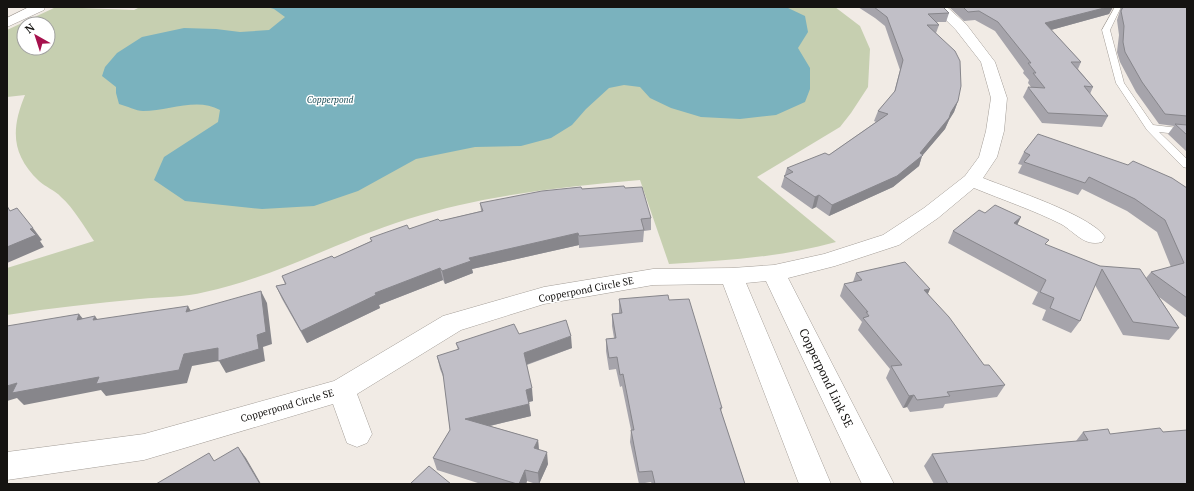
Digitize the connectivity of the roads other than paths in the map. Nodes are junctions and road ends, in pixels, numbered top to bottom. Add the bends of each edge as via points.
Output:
1 (39, 7) edge
2 (939, 7) edge
3 (1118, 7) edge
4 (7, 14) edge
5 (20, 15) junction
6 (7, 22) edge
7 (1150, 128) junction
8 (1187, 132) edge
9 (1187, 165) edge
10 (972, 180) junction
11 (1094, 237) dead end
12 (774, 273) junction
13 (732, 276) junction
14 (342, 390) junction
15 (356, 434) dead end
16 (7, 466) edge
17 (815, 484) edge
18 (878, 484) edge

1 - 5 street
2 - 10 street, Copperpond Circle SE via 961,27 988,62 999,98 995,131 988,157
3 - 7 lane via 1106,30 1111,52 1120,83
4 - 5 street
5 - 6 street
7 - 8 lane
7 - 9 lane
10 - 11 street via 1069,220
10 - 12 street, Copperpond Circle SE via 931,213 891,240 828,261
12 - 13 street, Copperpond Circle SE
12 - 18 street, Copperpond Link SE
13 - 14 street, Copperpond Circle SE via 654,277 544,296 452,323
13 - 17 street
14 - 15 street
14 - 16 street, Copperpond Circle SE via 144,447

